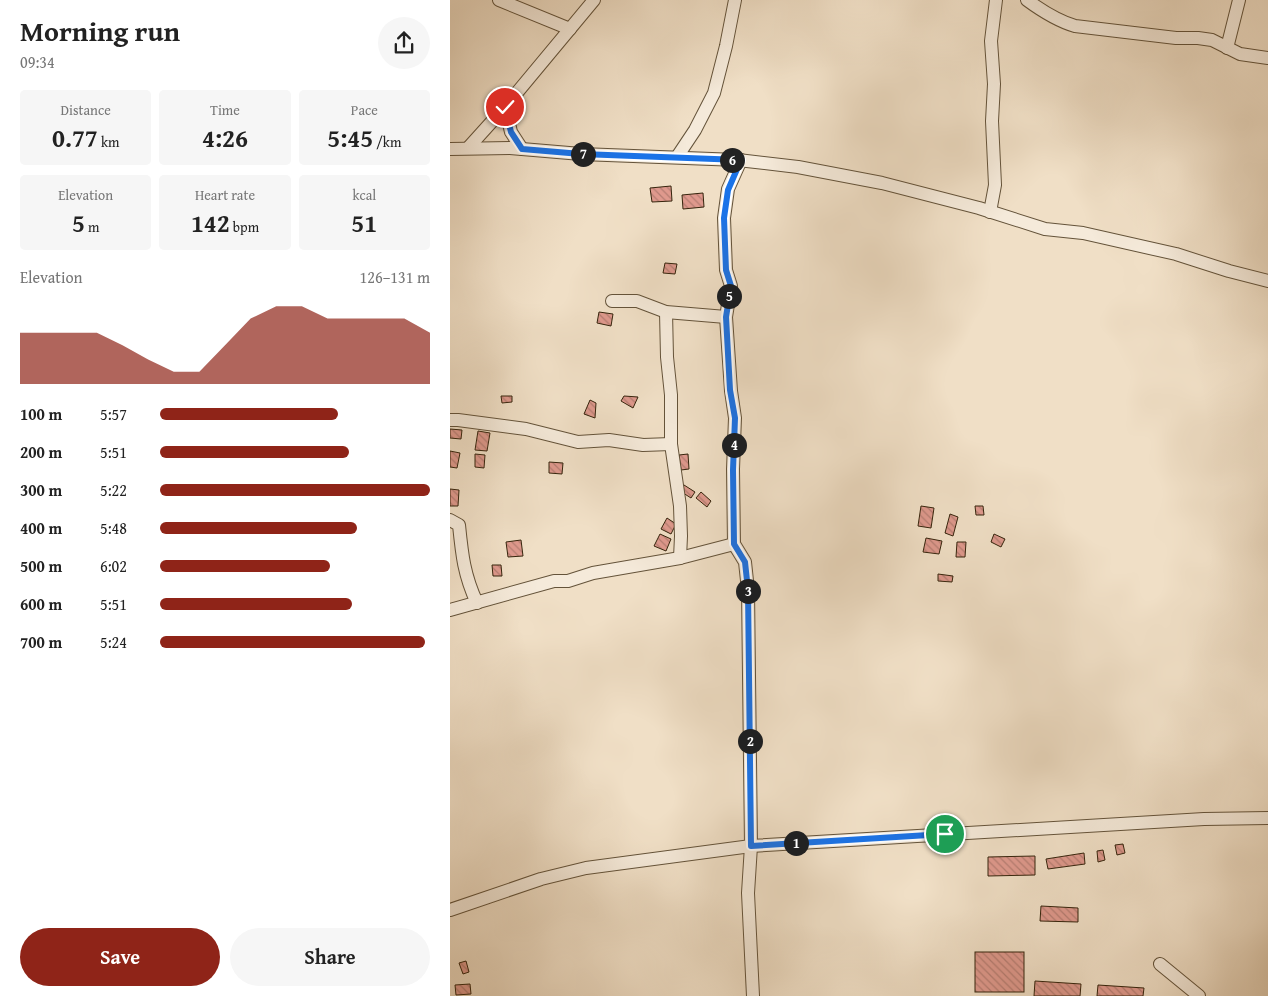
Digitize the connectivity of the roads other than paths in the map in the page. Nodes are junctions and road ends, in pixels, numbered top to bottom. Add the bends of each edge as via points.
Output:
1 (499, 0) edge
2 (594, 0) edge
3 (735, 0) edge
4 (996, 0) edge
5 (1027, 0) edge
6 (1239, 0) edge
7 (570, 28) junction
8 (1227, 48) junction
9 (1268, 58) edge
10 (505, 107) junction
11 (468, 148) junction
12 (450, 149) edge
13 (522, 149) junction
14 (677, 157) junction
15 (741, 160) junction
16 (990, 212) junction
17 (1268, 281) edge
18 (612, 301) dead end
19 (666, 312) junction
20 (726, 317) junction
21 (450, 420) edge
22 (670, 444) junction
23 (450, 520) edge
24 (734, 544) junction
25 (680, 558) junction
26 (477, 603) junction
27 (450, 610) edge
28 (1268, 818) edge
29 (751, 846) junction
30 (450, 910) edge
31 (1160, 964) dead end
32 (753, 996) edge
33 (1199, 996) edge

1 - 7 street
2 - 7 street
3 - 14 street via 714,93 696,130
4 - 16 street via 991,41 995,185
5 - 8 street via 1041,11 1075,26 1212,40
6 - 8 street
7 - 10 street
8 - 9 street via 1240,54
10 - 11 street
10 - 13 street via 511,132
11 - 12 street
11 - 13 street
13 - 14 street
14 - 15 street
15 - 16 street via 882,183
15 - 20 street via 728,190 724,218 726,270 731,286
16 - 17 street via 1045,230 1082,234 1176,254
18 - 19 street via 637,301
19 - 20 street
19 - 22 street
20 - 24 street via 735,418
21 - 22 street via 526,429 578,442 609,440 643,445
22 - 25 street via 680,506
23 - 26 street via 459,525 464,566
24 - 25 street
24 - 29 street via 745,562 748,590
25 - 26 street via 593,573 568,581 554,581
26 - 27 street
28 - 29 street
29 - 30 street via 586,868 541,879
29 - 32 street via 748,892
31 - 33 street

